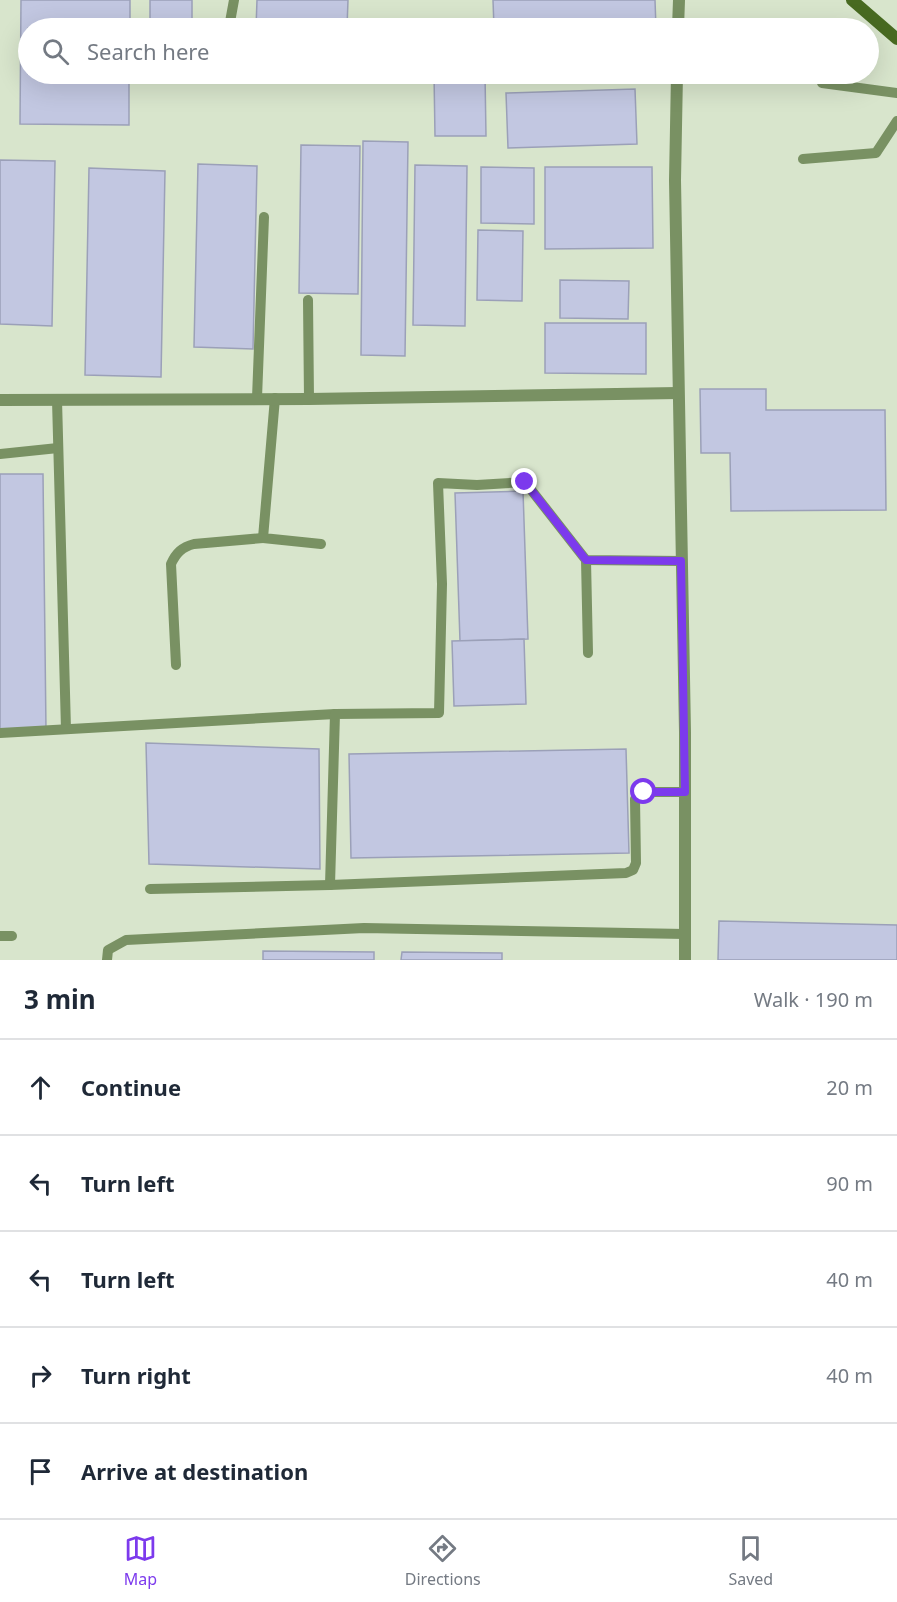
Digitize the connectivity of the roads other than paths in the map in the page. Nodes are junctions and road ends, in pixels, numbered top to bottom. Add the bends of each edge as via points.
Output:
1 (234, 0) edge
2 (679, 0) edge
3 (852, 0) edge
4 (232, 18) edge
5 (678, 18) edge
6 (875, 18) edge
7 (879, 21) edge
8 (896, 34) edge
9 (677, 84) edge
10 (830, 84) edge
11 (897, 93) edge
12 (897, 121) edge
13 (803, 159) dead end
14 (264, 217) dead end
15 (308, 300) dead end
16 (678, 393) junction
17 (257, 398) junction
18 (275, 398) junction
19 (309, 399) junction
20 (0, 400) edge
21 (57, 400) junction
22 (58, 448) junction
23 (0, 454) edge
24 (263, 538) junction
25 (321, 544) dead end
26 (586, 560) junction
27 (681, 561) junction
28 (588, 653) dead end
29 (176, 665) dead end
30 (335, 714) junction
31 (66, 729) junction
32 (0, 733) edge
33 (685, 792) junction
34 (330, 885) junction
35 (150, 888) dead end
36 (685, 934) junction
37 (0, 936) edge
38 (12, 936) dead end
39 (107, 960) edge
40 (685, 960) edge

1 - 4 lane
2 - 5 street
3 - 6 street
7 - 8 street
9 - 16 street
10 - 11 lane
12 - 13 lane via 876,153
14 - 17 lane
15 - 19 lane
16 - 19 street
16 - 27 street
17 - 18 street
17 - 21 street
18 - 19 street
18 - 24 lane
20 - 21 street
21 - 22 lane
22 - 23 lane
22 - 31 lane
24 - 25 lane
24 - 29 lane via 194,544 185,546 174,557 171,564
26 - 27 lane
26 - 28 lane
26 - 30 lane via 525,482 438,483 442,584 439,713
27 - 33 street
30 - 31 lane
30 - 34 lane
31 - 32 lane
33 - 34 lane via 644,792 635,799 636,863 626,873
33 - 36 street
34 - 35 lane
36 - 39 lane via 364,928 126,940 108,950
36 - 40 street
37 - 38 lane

